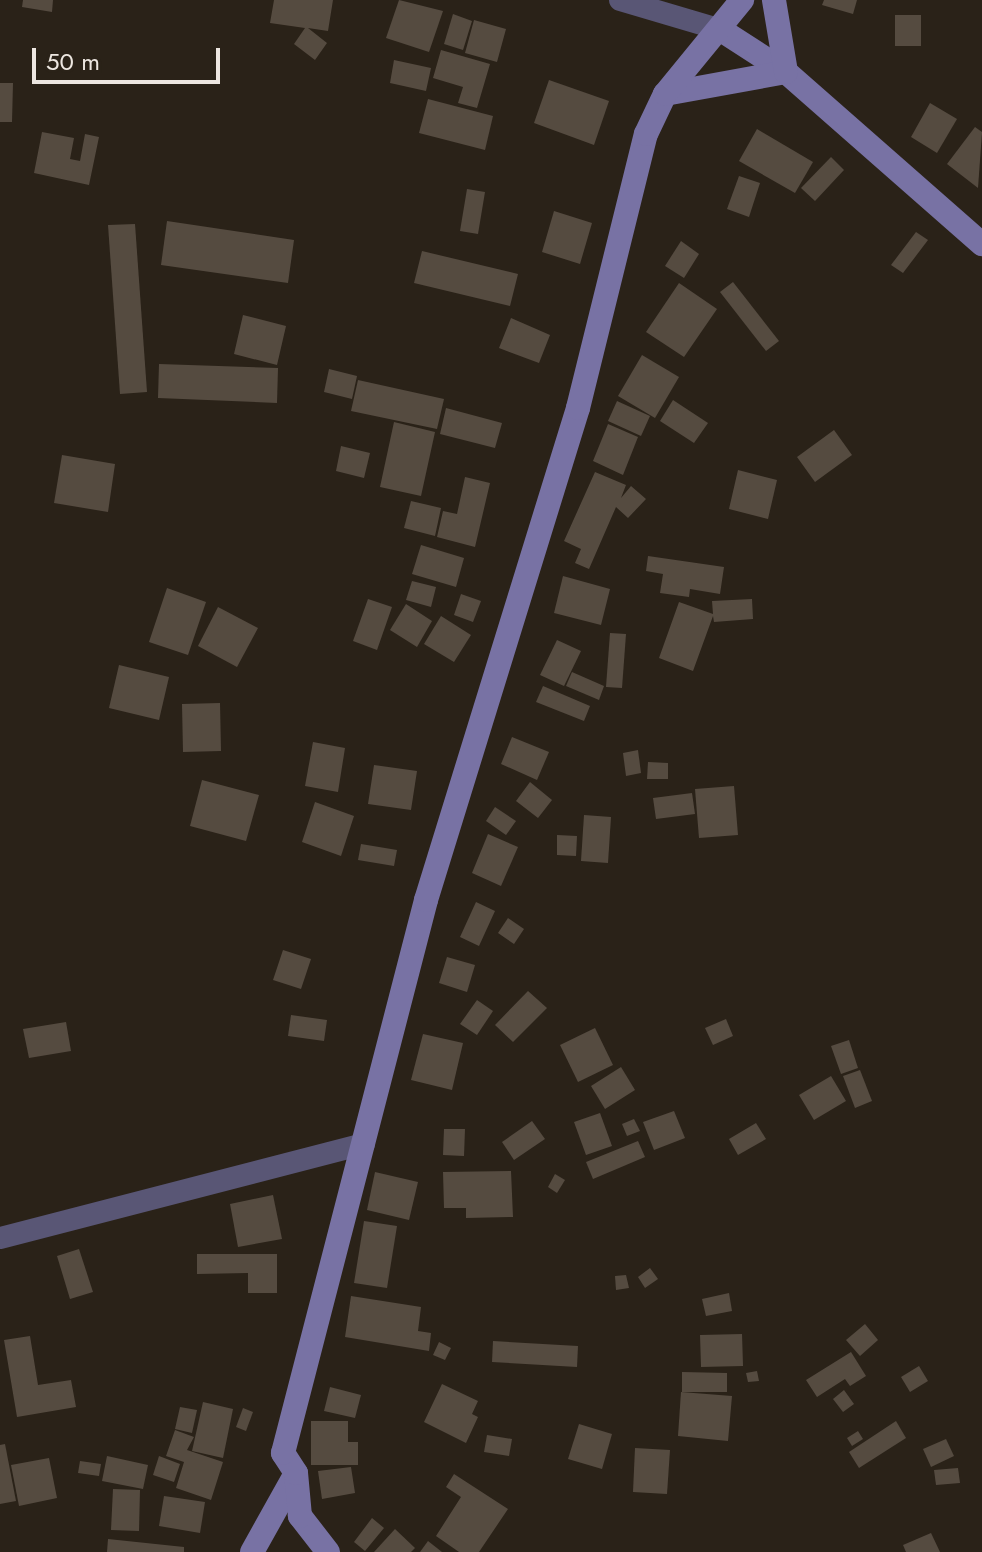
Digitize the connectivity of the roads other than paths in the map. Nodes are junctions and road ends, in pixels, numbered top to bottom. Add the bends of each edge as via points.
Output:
1 (620, 0) edge
2 (742, 0) edge
3 (774, 0) edge
4 (721, 30) junction
5 (786, 72) junction
6 (665, 94) junction
7 (982, 244) edge
8 (364, 1144) junction
9 (0, 1238) edge
10 (296, 1473) junction
11 (252, 1552) edge
12 (328, 1552) edge

1 - 4 street
2 - 4 street
3 - 5 street
4 - 5 street
4 - 6 street
5 - 6 street
5 - 7 street
6 - 8 street via 646,134 578,408 426,900
8 - 9 street
8 - 10 street via 283,1453
10 - 11 street
10 - 12 street via 300,1516

